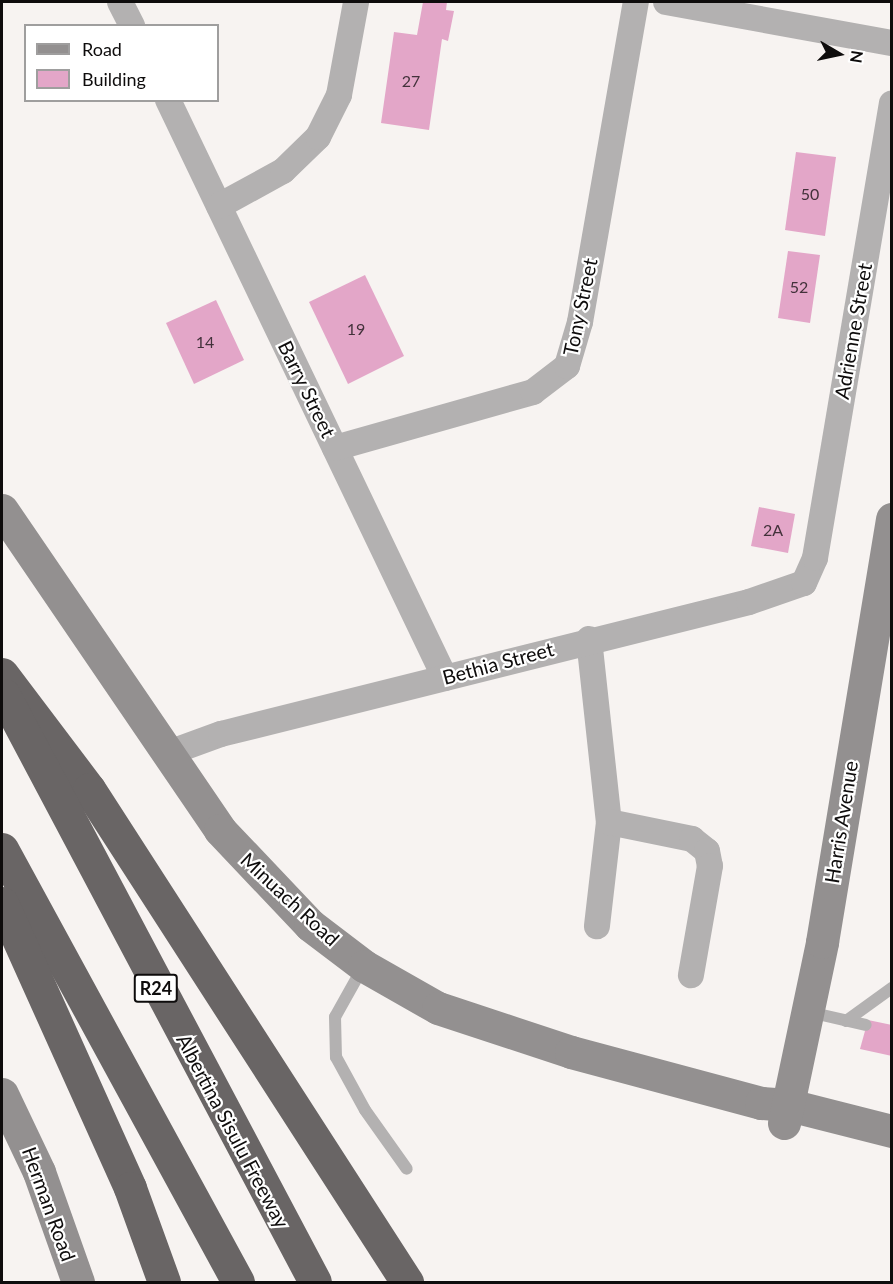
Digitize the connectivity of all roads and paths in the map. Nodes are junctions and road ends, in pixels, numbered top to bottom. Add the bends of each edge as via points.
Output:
1 (120, 2) edge
2 (356, 2) edge
3 (636, 2) edge
4 (666, 2) edge
5 (131, 24) edge
6 (891, 43) edge
7 (169, 102) edge
8 (891, 103) edge
9 (219, 206) junction
10 (334, 448) junction
11 (2, 510) edge
12 (891, 519) edge
13 (815, 558) joint
14 (588, 639) junction
15 (2, 674) edge
16 (444, 678) junction
17 (2, 691) edge
18 (166, 754) junction
19 (609, 822) junction
20 (2, 849) edge
21 (2, 903) edge
22 (597, 926) dead end
23 (364, 966) junction
24 (691, 975) dead end
25 (891, 988) edge
26 (809, 1012) junction
27 (846, 1021) junction
28 (866, 1026) dead end
29 (2, 1094) edge
30 (778, 1110) junction
31 (891, 1131) edge
32 (891, 1151) edge
33 (407, 1169) dead end
34 (78, 1282) edge
35 (164, 1282) edge
36 (238, 1282) edge
37 (315, 1282) edge
38 (407, 1282) edge

1 - 5 street
2 - 9 street via 339,95 318,138 283,171
3 - 10 street, Tony Street via 580,322 567,366 533,392
4 - 6 street
7 - 9 street, Barry Street
8 - 13 street, Adrienne Street
9 - 10 street, Barry Street
10 - 16 street, Barry Street
11 - 18 main road, Minuach Road
12 - 26 main road, Harris Avenue
13 - 14 street, Bethia Street via 811,575 794,588
14 - 16 street, Bethia Street
14 - 19 street
15 - 38 highway via 89,789
16 - 18 street, Bethia Street via 221,734
17 - 37 highway, Albertina Sisulu Freeway / R24
18 - 23 main road, Minuach Road via 253,869 310,925
19 - 22 street
19 - 24 street via 704,845 710,866
20 - 36 highway
21 - 35 highway via 130,1188
23 - 30 main road, Minuach Road via 438,1008 571,1052
23 - 33 lane via 335,1017 336,1057 364,1110
25 - 27 lane
26 - 27 lane
26 - 30 main road, Harris Avenue
27 - 28 lane
29 - 34 main road, Herman Road via 39,1172
30 - 31 main road
30 - 32 main road

